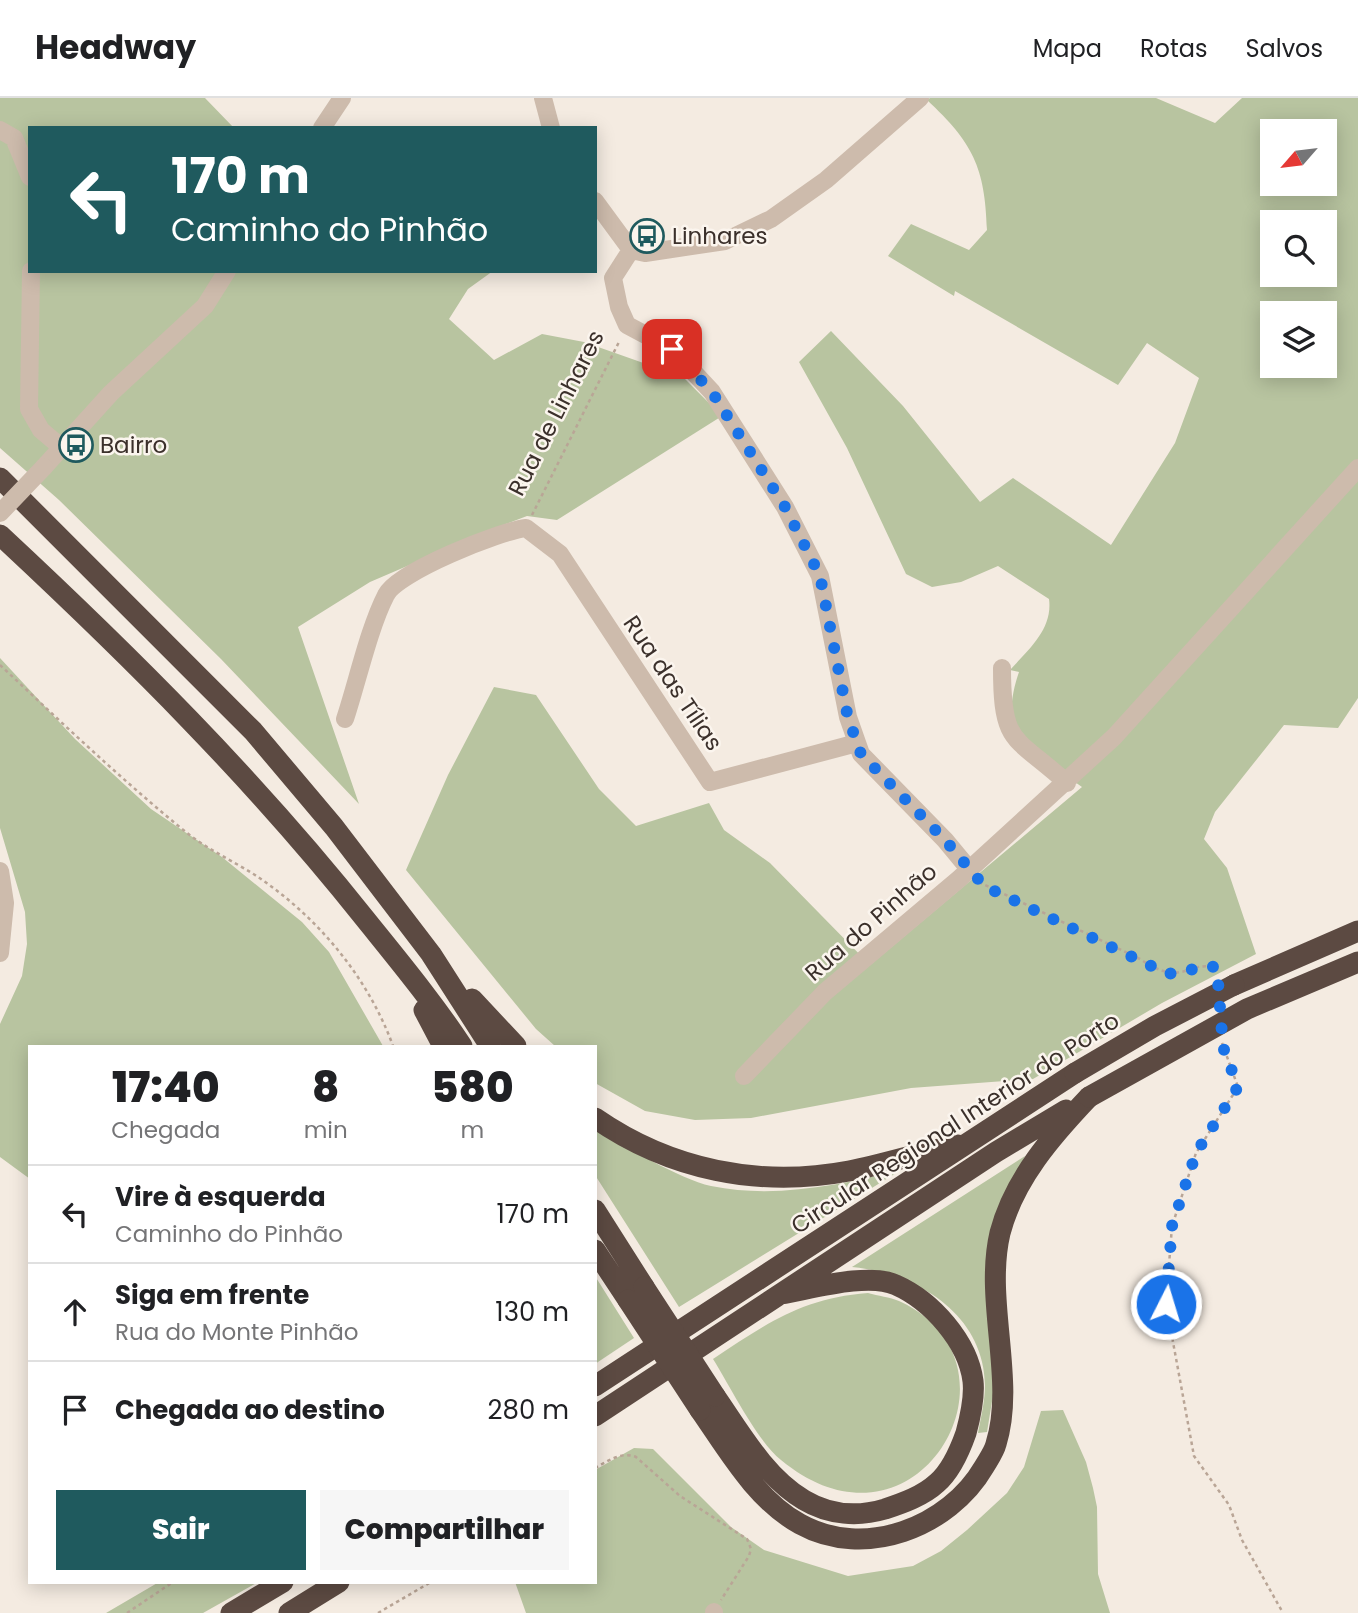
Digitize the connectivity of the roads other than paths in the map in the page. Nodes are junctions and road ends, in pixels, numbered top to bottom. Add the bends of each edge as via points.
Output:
1 (342, 98) edge
2 (542, 98) edge
3 (920, 98) edge
4 (322, 126) edge
5 (550, 126) edge
6 (0, 130) edge
7 (28, 172) edge
8 (597, 204) edge
9 (631, 250) junction
10 (31, 273) edge
11 (226, 273) edge
12 (61, 447) junction
13 (1358, 468) edge
14 (0, 478) edge
15 (0, 513) edge
16 (526, 528) joint
17 (0, 535) edge
18 (1002, 668) dead end
19 (345, 719) dead end
20 (857, 743) junction
21 (1067, 783) junction
22 (969, 869) junction
23 (0, 870) edge
24 (2, 902) edge
25 (1358, 931) edge
26 (0, 953) edge
27 (431, 954) junction
28 (399, 961) junction
29 (1358, 962) edge
30 (442, 1045) edge
31 (461, 1045) edge
32 (489, 1045) edge
33 (515, 1045) edge
34 (744, 1076) dead end
35 (1089, 1097) junction
36 (597, 1119) edge
37 (967, 1143) junction
38 (597, 1214) edge
39 (597, 1252) edge
40 (636, 1294) junction
41 (781, 1294) junction
42 (597, 1385) edge
43 (707, 1403) junction
44 (597, 1415) edge
45 (280, 1584) edge
46 (336, 1584) edge
47 (231, 1613) edge
48 (289, 1613) edge

1 - 4 street
2 - 5 street
3 - 9 street via 826,180 771,219 725,241 645,253
6 - 7 street via 15,138
8 - 9 street
9 - 20 street via 613,278 627,325 672,349 712,392 785,507 820,576
10 - 12 street via 29,409 41,430
11 - 12 street via 205,306 111,393
12 - 15 street, bridge
13 - 21 street, Rua do Pinhão
14 - 27 highway via 253,731
16 - 19 street, Rua de Linhares via 487,538 407,577 386,593
16 - 20 street, Rua das Tílias via 560,554 710,782
17 - 28 highway via 225,754
18 - 21 street via 1002,711 1010,733 1025,751
20 - 22 street via 861,754
21 - 22 street, Rua do Pinhão
22 - 34 street, Rua do Pinhão via 825,992
23 - 24 street
24 - 26 street
25 - 37 highway, Circular Regional Interior do Porto, bridge via 1234,985 1155,1026
27 - 32 highway
27 - 33 highway
28 - 30 highway
28 - 31 highway
29 - 35 highway, Circular Regional Interior do Porto, bridge via 1247,1009
35 - 41 highway, Circular Regional Interior do Porto via 996,1152
35 - 43 highway via 1049,1139 1010,1202 995,1266 1002,1390 996,1445 971,1489 936,1519 878,1538 835,1536 800,1524 761,1493
36 - 37 highway via 654,1151 710,1171 755,1177 848,1171
37 - 42 highway, Circular Regional Interior do Porto
38 - 40 highway
39 - 40 highway
40 - 43 highway, bridge
41 - 43 highway via 860,1281 894,1284 922,1301 948,1327 973,1381 971,1417 960,1451 938,1483 908,1502 873,1513 838,1514 803,1500
41 - 44 highway, Circular Regional Interior do Porto
45 - 47 highway
46 - 48 highway

